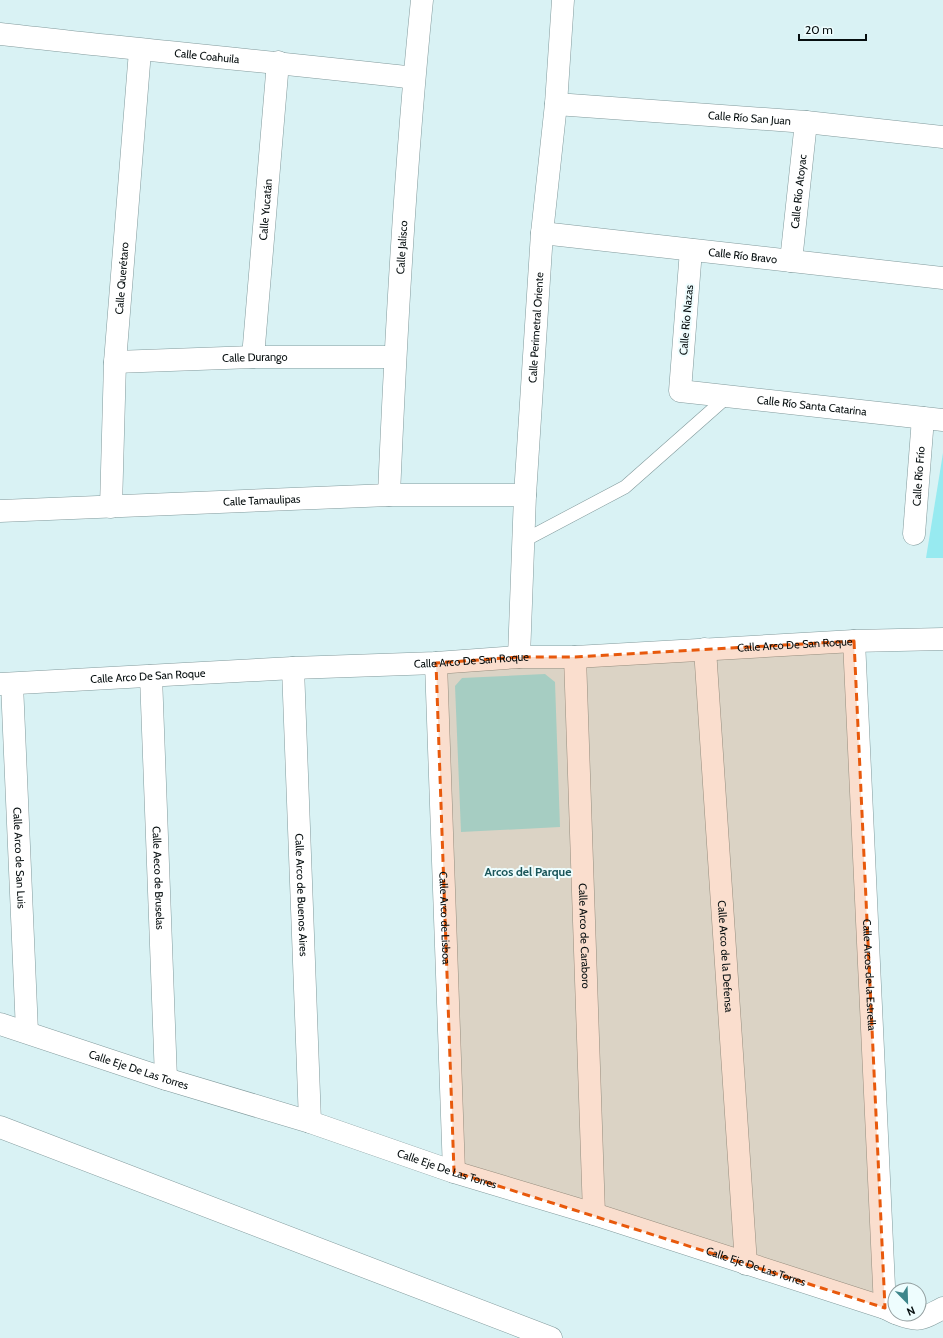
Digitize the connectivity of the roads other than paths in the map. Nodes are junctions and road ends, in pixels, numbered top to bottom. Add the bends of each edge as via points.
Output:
1 (422, 0) edge
2 (563, 0) edge
3 (0, 34) edge
4 (140, 51) junction
5 (278, 62) junction
6 (414, 78) junction
7 (556, 104) junction
8 (806, 122) junction
9 (943, 137) edge
10 (542, 233) junction
11 (692, 250) junction
12 (791, 261) junction
13 (943, 278) edge
14 (253, 357) junction
15 (395, 357) junction
16 (115, 362) junction
17 (680, 391) joint
18 (728, 396) junction
19 (933, 419) edge
20 (389, 495) junction
21 (525, 495) junction
22 (111, 507) junction
23 (0, 511) edge
24 (914, 534) dead end
25 (523, 541) junction
26 (943, 639) edge
27 (854, 641) junction
28 (705, 649) junction
29 (519, 657) junction
30 (575, 657) junction
31 (436, 663) junction
32 (294, 668) junction
33 (151, 676) junction
34 (6, 684) edge
35 (0, 1024) edge
36 (27, 1032) junction
37 (166, 1079) junction
38 (310, 1122) junction
39 (0, 1127) edge
40 (454, 1172) junction
41 (594, 1214) junction
42 (746, 1264) junction
43 (891, 1282) edge
44 (943, 1308) edge
45 (887, 1309) edge
46 (927, 1317) edge
47 (551, 1338) edge

1 - 6 street, Calle Jalisco
2 - 7 street, Calle Perimetral Oriente
3 - 4 street, Calle Coahuila
4 - 5 street, Calle Coahuila
4 - 16 street, Calle Querétaro
5 - 6 street, Calle Coahuila
5 - 14 street, Calle Yucatán
6 - 15 street, Calle Jalisco
7 - 8 street, Calle Río San Juan
7 - 10 street, Calle Perimetral Oriente
8 - 9 street, Calle Río San Juan
8 - 12 street, Calle Río Atoyac
10 - 11 street, Calle Río Bravo
10 - 21 street, Calle Perimetral Oriente
11 - 12 street, Calle Río Bravo
11 - 17 street, Calle Río Nazas
12 - 13 street, Calle Río Bravo
14 - 15 street, Calle Durango
14 - 16 street, Calle Durango
15 - 20 street, Calle Jalisco
16 - 22 street, Calle Querétaro
17 - 18 street, Calle Río Santa Catarina
18 - 19 street, Calle Río Santa Catarina
18 - 25 lane via 625,487
19 - 24 street, Calle Río Frío
20 - 21 street, Calle Tamaulipas
20 - 22 street, Calle Tamaulipas
21 - 25 street, Calle Perimetral Oriente
22 - 23 street, Calle Tamaulipas
25 - 29 street, Calle Perimetral Oriente
26 - 27 street, Calle Arco De San Roque
27 - 28 street, Calle Arco De San Roque
27 - 43 street, Calle Arcos de la Estrella
28 - 30 street, Calle Arco De San Roque
28 - 42 street, Calle Arco de la Defensa
29 - 30 street, Calle Arco De San Roque
29 - 31 street, Calle Arco De San Roque
30 - 41 street, Calle Arco de Caraboro
31 - 32 street, Calle Arco De San Roque
31 - 40 street, Calle Arco de Lisboa
32 - 33 street, Calle Arco De San Roque
32 - 38 street, Calle Arco de Buenos Aires
33 - 34 street, Calle Arco De San Roque
33 - 37 street, Calle Aeco de Bruselas
34 - 36 street, Calle Arco de San Luis
35 - 36 street, Calle Eje De Las Torres
36 - 37 street, Calle Eje De Las Torres
37 - 38 street, Calle Eje De Las Torres
38 - 40 street, Calle Eje De Las Torres
39 - 47 street
40 - 41 street, Calle Eje De Las Torres
41 - 42 street, Calle Eje De Las Torres
42 - 45 street, Calle Eje De Las Torres
44 - 46 street, Calle Eje De Las Torres

